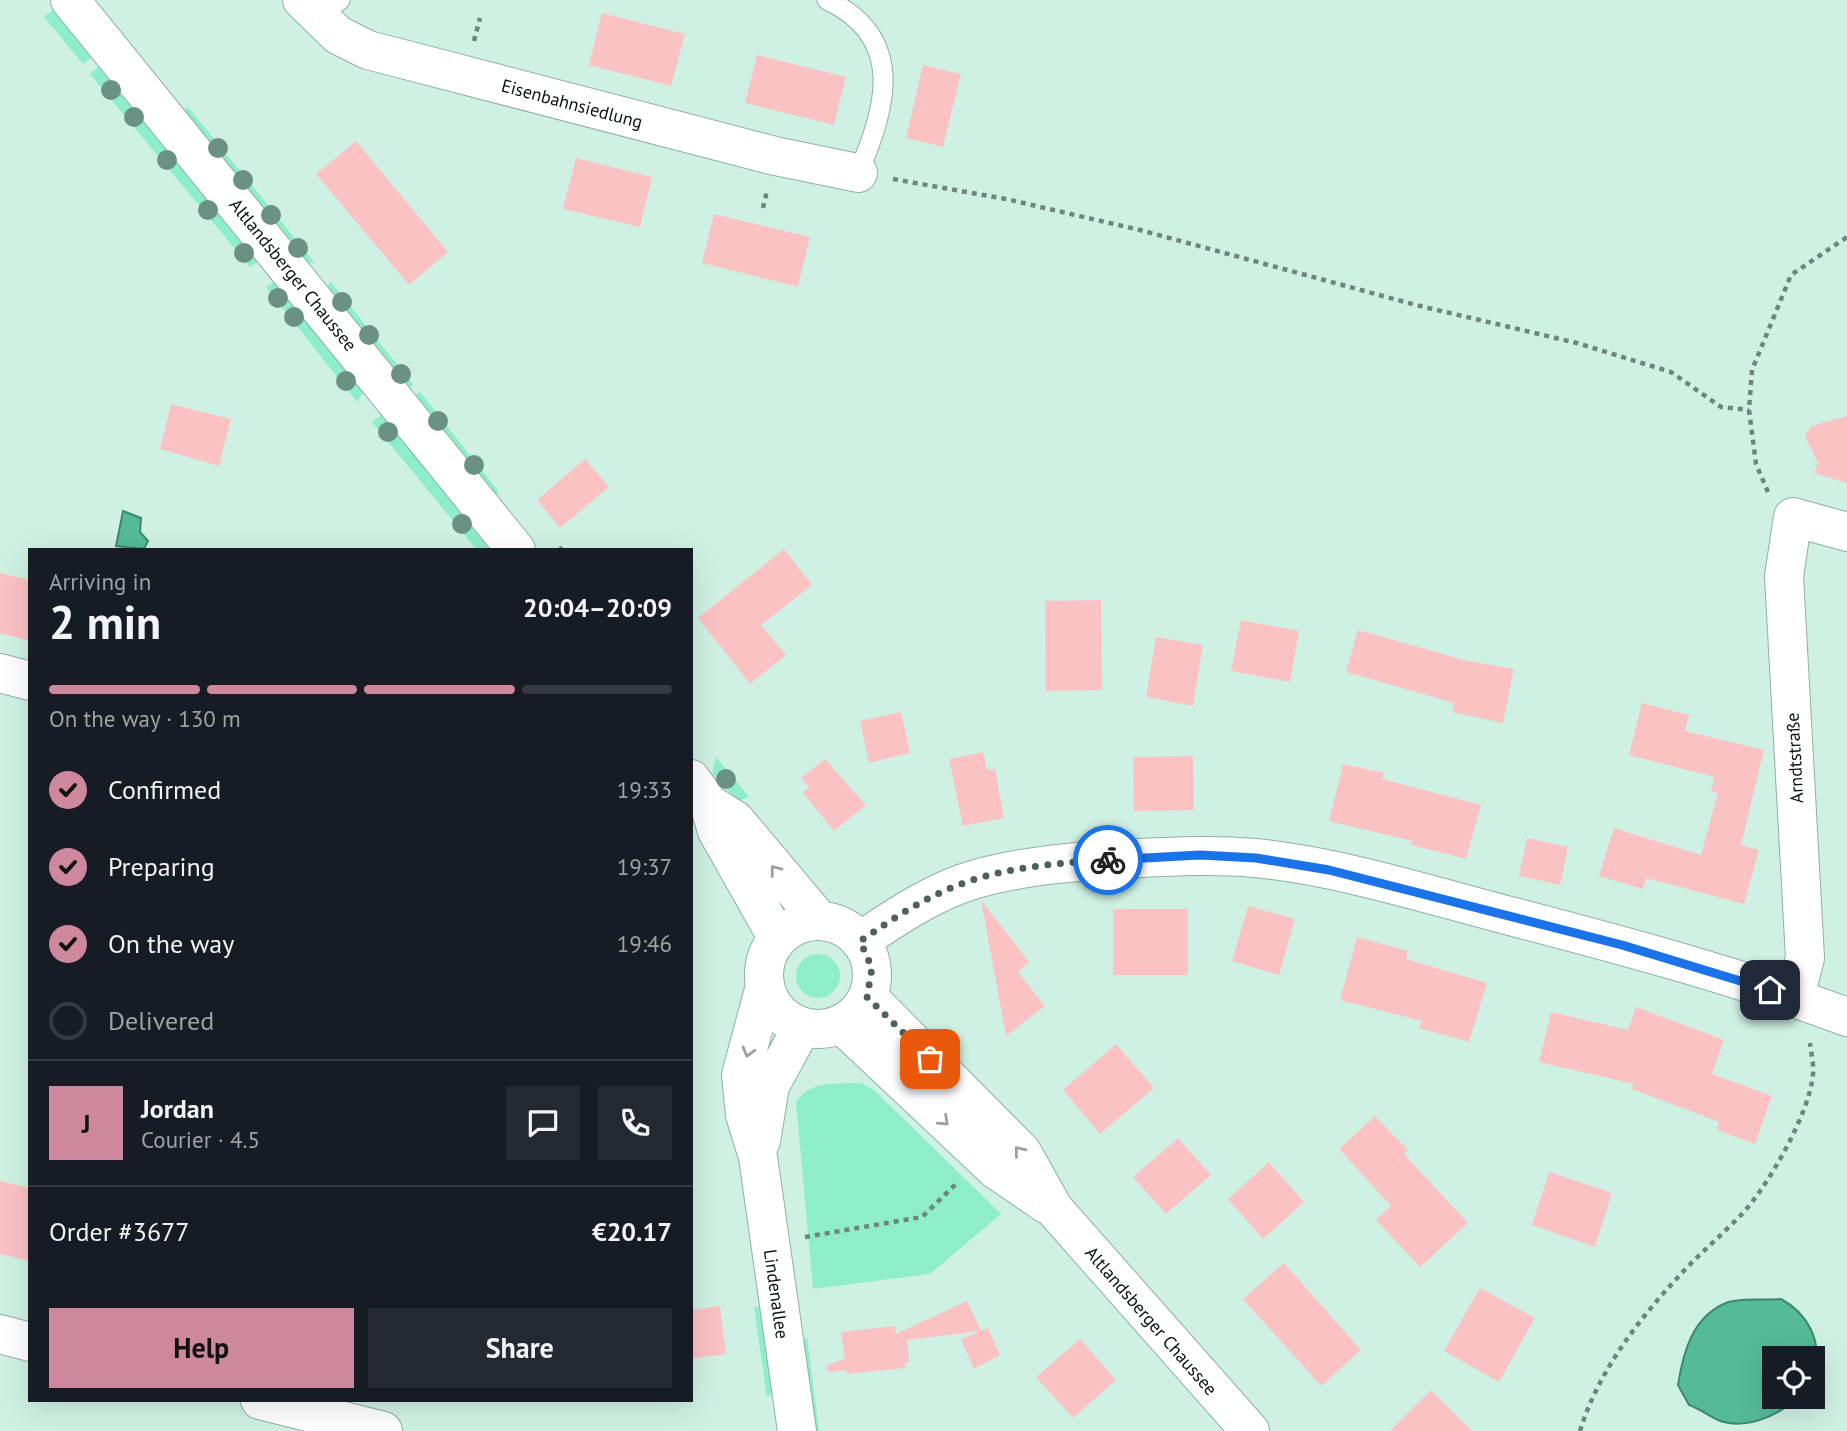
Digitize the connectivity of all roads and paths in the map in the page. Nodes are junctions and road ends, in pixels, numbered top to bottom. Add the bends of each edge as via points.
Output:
1 (71, 0) edge
2 (827, 0) edge
3 (320, 5) edge
4 (858, 173) junction
5 (1847, 237) edge
6 (1749, 410) junction
7 (1793, 517) junction
8 (1847, 532) edge
9 (514, 548) edge
10 (0, 673) edge
11 (28, 680) edge
12 (700, 792) edge
13 (820, 921) junction
14 (778, 940) junction
15 (860, 941) junction
16 (765, 986) junction
17 (867, 997) junction
18 (1820, 1007) edge
19 (841, 1024) junction
20 (802, 1027) junction
21 (758, 1157) junction
22 (958, 1182) dead end
23 (1054, 1209) junction
24 (801, 1238) dead end
25 (0, 1334) edge
26 (28, 1341) edge
27 (268, 1402) edge
28 (383, 1431) edge
29 (797, 1431) edge
30 (1251, 1431) edge
31 (1580, 1431) edge

1 - 9 street, Altlandsberger Chaussee
2 - 4 lane via 851,11 874,38 884,75 883,111
3 - 4 street, Eisenbahnsiedlung via 338,36 368,50
4 - 6 path via 1006,199 1140,230 1416,305 1577,343 1671,372 1721,407
5 - 6 path via 1791,275 1752,370
6 - 7 path via 1756,464 1770,497
7 - 8 street
7 - 18 street, Arndtstraße via 1784,576 1805,958
10 - 11 street
13 -> 12 street via 735,820
12 - 14 street
13 - 14 street via 790,929
13 - 15 street via 849,931
14 - 16 street via 769,953
15 - 17 street via 872,968
15 - 18 street via 918,905 976,879 1048,864 1200,855 1256,858 1329,870 1622,945
16 - 20 street via 778,1011
16 -> 21 street, Lindenallee via 741,1075
17 - 19 street
23 -> 17 street, Altlandsberger Chaussee via 1022,1152
18 - 31 path via 1810,1041 1813,1075 1807,1099 1771,1178 1677,1278 1623,1345 1587,1406
19 - 20 street
19 -> 23 street, Altlandsberger Chaussee via 995,1169
20 - 21 street, Lindenallee via 770,1086
21 - 29 street, Lindenallee
22 - 24 path via 922,1217
23 - 30 street, Altlandsberger Chaussee
25 - 26 street
27 - 28 street

